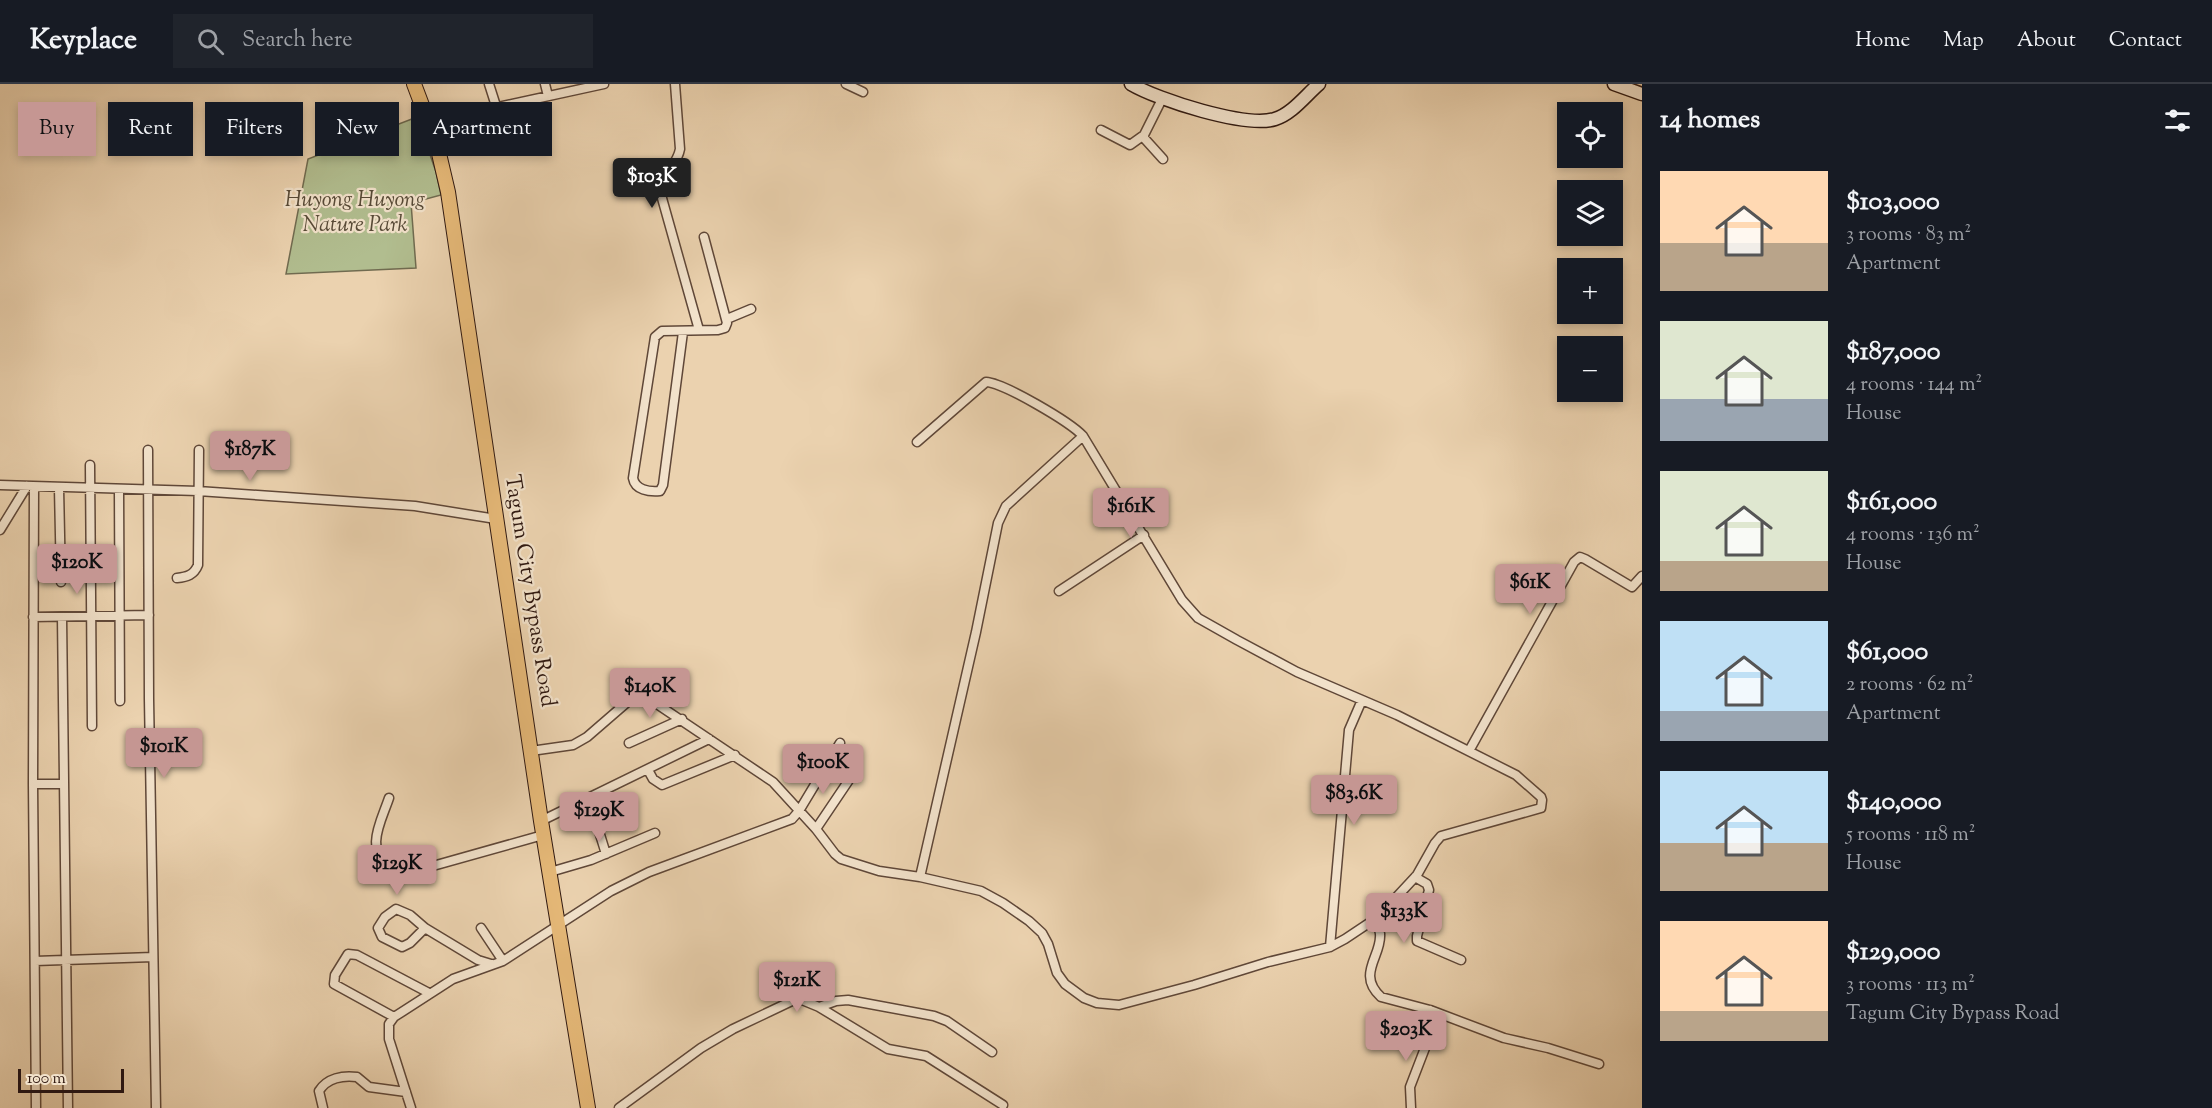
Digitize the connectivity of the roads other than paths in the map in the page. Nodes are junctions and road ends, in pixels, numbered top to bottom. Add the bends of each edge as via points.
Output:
1 (414, 84) edge
2 (489, 84) edge
3 (545, 84) edge
4 (604, 84) edge
5 (675, 84) edge
6 (846, 84) edge
7 (1131, 84) edge
8 (1319, 84) edge
9 (1614, 84) edge
10 (863, 92) dead end
11 (1642, 94) edge
12 (548, 96) junction
13 (1162, 99) junction
14 (421, 102) edge
15 (495, 102) edge
16 (517, 102) edge
17 (1101, 130) dead end
18 (1143, 135) junction
19 (439, 156) edge
20 (1163, 159) dead end
21 (704, 237) dead end
22 (752, 309) dead end
23 (727, 319) junction
24 (699, 330) junction
25 (683, 332) junction
26 (1083, 436) junction
27 (917, 442) dead end
28 (148, 450) dead end
29 (199, 450) dead end
30 (90, 465) dead end
31 (2, 487) edge
32 (31, 487) junction
33 (59, 488) junction
34 (89, 489) junction
35 (119, 489) junction
36 (148, 490) junction
37 (198, 491) junction
38 (496, 519) junction
39 (0, 530) edge
40 (1144, 535) junction
41 (1642, 576) edge
42 (177, 578) dead end
43 (61, 582) dead end
44 (1059, 591) dead end
45 (148, 615) junction
46 (33, 616) junction
47 (90, 616) junction
48 (120, 616) junction
49 (62, 617) junction
50 (623, 679) dead end
51 (639, 692) junction
52 (1362, 700) junction
53 (120, 701) dead end
54 (682, 719) junction
55 (92, 726) dead end
56 (709, 739) junction
57 (840, 742) dead end
58 (629, 743) dead end
59 (531, 751) junction
60 (1469, 751) junction
61 (735, 755) junction
62 (648, 770) junction
63 (852, 777) dead end
64 (33, 784) junction
65 (64, 784) junction
66 (389, 798) dead end
67 (589, 799) junction
68 (799, 811) junction
69 (542, 828) junction
70 (816, 829) junction
71 (655, 833) dead end
72 (606, 854) junction
73 (550, 872) junction
74 (920, 877) junction
75 (1414, 877) junction
76 (1373, 921) junction
77 (558, 926) junction
78 (425, 928) junction
79 (481, 928) dead end
80 (1330, 947) junction
81 (153, 957) junction
82 (1461, 960) dead end
83 (35, 961) junction
84 (66, 961) junction
85 (503, 962) junction
86 (491, 964) junction
87 (429, 993) junction
88 (819, 1007) junction
89 (1430, 1010) junction
90 (394, 1017) junction
91 (992, 1052) dead end
92 (1599, 1064) dead end
93 (406, 1092) junction
94 (1003, 1105) dead end
95 (621, 1107) edge
96 (36, 1108) edge
97 (68, 1108) edge
98 (156, 1108) edge
99 (323, 1108) edge
100 (411, 1108) edge
101 (588, 1108) edge
102 (1411, 1108) edge

1 - 14 main road, Tagum City Bypass Road
2 - 15 street
3 - 12 street
4 - 12 street
5 - 24 street via 680,149 662,179 660,190
6 - 10 street
7 - 13 main road
8 - 13 main road via 1286,113 1264,121
9 - 11 main road
12 - 16 street
13 - 18 street
17 - 18 street via 1130,145
18 - 20 street
19 - 38 main road, Tagum City Bypass Road via 446,181
21 - 23 street
22 - 23 street
23 - 24 street via 725,328
24 - 25 street
25 - 25 street via 658,333 651,353 633,478 639,488 654,492 663,485
26 - 27 street via 1063,419 986,381
26 - 40 street
26 - 74 street via 1006,506 998,523
28 - 36 street
29 - 37 street
30 - 34 street
31 - 32 street
32 - 33 street
32 - 39 street
32 - 46 street
33 - 34 street
33 - 43 street
34 - 35 street
34 - 47 street
35 - 36 street
35 - 48 street
36 - 37 street
36 - 45 street
37 - 38 street via 415,506
37 - 42 street via 198,565 191,574
38 - 59 main road, Tagum City Bypass Road
40 - 44 street
40 - 52 street via 1182,600 1198,618 1297,672
41 - 60 street via 1631,587 1585,559 1577,559
45 - 48 street
45 - 81 street
46 - 49 street
46 - 64 street
47 - 48 street
47 - 49 street
47 - 55 street
48 - 53 street
49 - 65 street
50 - 51 street
51 - 54 street
51 - 59 street via 573,745
52 - 60 street
52 - 80 street via 1349,730
54 - 56 street
54 - 58 street
56 - 61 street
56 - 62 street
57 - 68 street
59 - 69 main road, Tagum City Bypass Road
60 - 75 street via 1520,778 1541,797 1542,804 1538,809 1441,836
61 - 62 street via 662,785
61 - 68 street via 773,782
62 - 67 street
63 - 70 street
64 - 65 street
64 - 83 street
65 - 84 street
66 - 69 street via 375,848 384,862 400,871 415,871
67 - 69 street
67 - 72 street
68 - 70 street
68 - 77 street via 788,821 650,872 611,891
69 - 73 main road, Tagum City Bypass Road
70 - 74 street via 841,859 879,871
71 - 72 street
72 - 73 street
73 - 77 main road, Tagum City Bypass Road
74 - 80 street via 981,891 1012,909 1042,933 1065,984 1084,998 1108,1005
75 - 76 street
75 - 82 street via 1427,884 1429,890 1417,941
76 - 80 street
76 - 89 street via 1380,936 1370,981 1378,995
77 - 85 street
77 - 101 main road, Tagum City Bypass Road
78 - 78 street via 402,947 382,937 378,928 396,909
78 - 86 street
79 - 85 street
81 - 84 street
81 - 98 street
83 - 84 street
83 - 96 street
84 - 97 street
85 - 86 street
86 - 87 street
87 - 90 street
87 - 90 street via 357,955 348,954 338,968 334,984
88 - 91 street via 848,1000 934,1016
88 - 94 street via 888,1049 926,1056
88 - 95 street via 794,1000 733,1029
89 - 92 street via 1504,1038
89 - 102 street via 1435,1022 1410,1087
90 - 93 street via 389,1024 389,1039
93 - 99 street via 369,1087 357,1077 338,1077 319,1091
93 - 100 street

